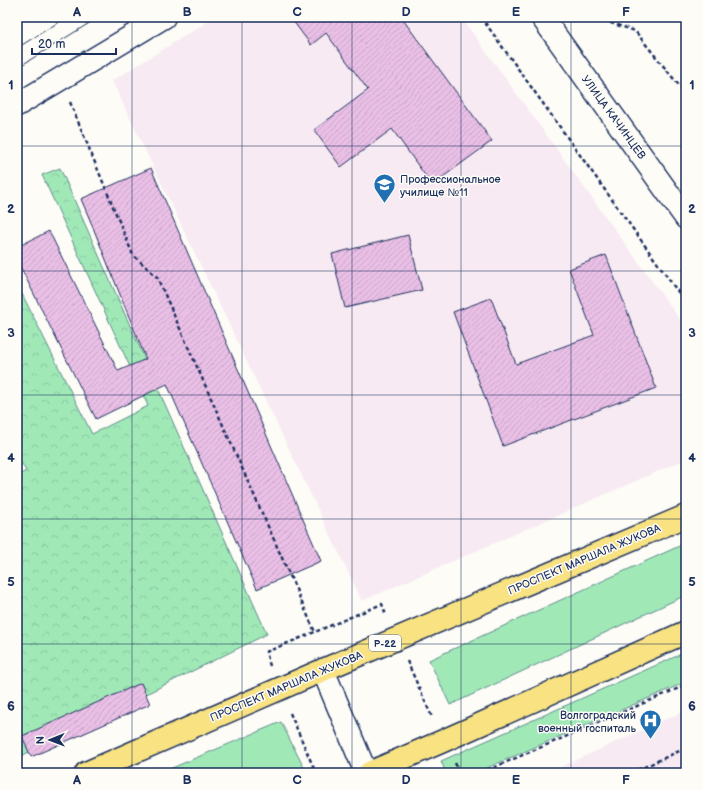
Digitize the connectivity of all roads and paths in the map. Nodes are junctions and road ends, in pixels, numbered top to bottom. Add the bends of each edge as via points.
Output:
1 (164, 17) edge
2 (481, 17) edge
3 (542, 17) edge
4 (606, 17) edge
5 (60, 78) junction
6 (686, 94) edge
7 (17, 105) edge
8 (686, 218) edge
9 (686, 303) edge
10 (686, 516) edge
11 (686, 632) edge
12 (397, 639) junction
13 (323, 670) junction
14 (686, 685) edge
15 (444, 741) junction
16 (686, 748) edge
17 (86, 773) edge
18 (368, 773) edge
19 (460, 773) edge
20 (481, 773) edge
21 (631, 773) edge

1 - 5 street
2 - 9 path
3 - 8 street, УЛИЦА КАЧИНЦЕВ
4 - 6 path via 611,23 634,31
5 - 7 street
5 - 12 path via 133,255 157,277 315,632 382,604
10 - 12 highway, ПРОСПЕКТ МАРШАЛА ЖУКОВА / Р-22
11 - 15 highway
12 - 13 highway, ПРОСПЕКТ МАРШАЛА ЖУКОВА / Р-22
12 - 15 path
13 - 17 highway, ПРОСПЕКТ МАРШАЛА ЖУКОВА / Р-22
13 - 18 street
14 - 20 path
15 - 18 highway
15 - 19 path
16 - 21 path

